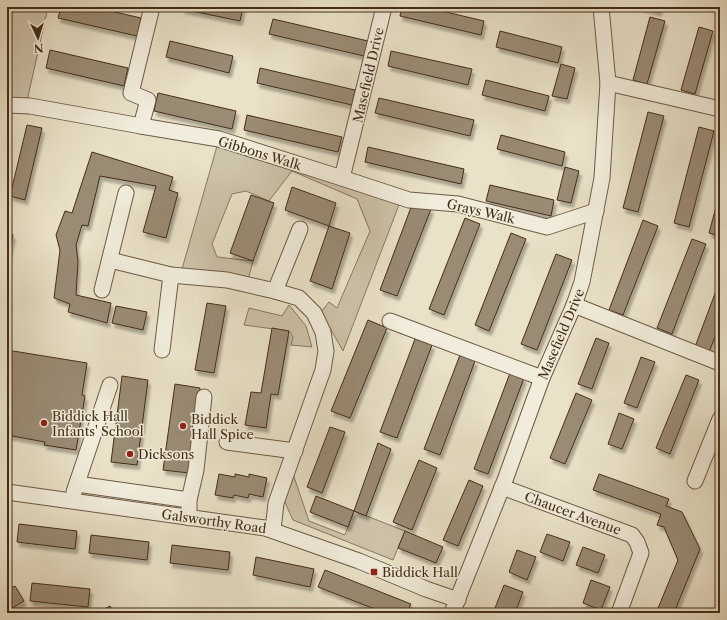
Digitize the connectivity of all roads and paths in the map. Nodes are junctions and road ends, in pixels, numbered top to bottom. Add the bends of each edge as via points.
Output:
1 (152, 7) edge
2 (384, 7) edge
3 (601, 7) edge
4 (608, 83) junction
5 (7, 105) edge
6 (720, 109) edge
7 (141, 126) junction
8 (342, 178) junction
9 (126, 193) dead end
10 (596, 211) junction
11 (300, 229) dead end
12 (110, 260) junction
13 (171, 275) junction
14 (102, 290) dead end
15 (275, 290) junction
16 (574, 305) junction
17 (390, 321) dead end
18 (162, 350) dead end
19 (720, 363) edge
20 (542, 378) junction
21 (110, 385) dead end
22 (204, 397) dead end
23 (720, 419) edge
24 (227, 442) dead end
25 (295, 451) junction
26 (695, 481) dead end
27 (77, 484) junction
28 (502, 487) junction
29 (7, 492) edge
30 (189, 500) junction
31 (71, 501) junction
32 (189, 518) junction
33 (273, 530) junction
34 (455, 607) edge
35 (619, 613) edge

1 - 7 street via 131,93 148,100
2 - 8 street, Masefield Drive
3 - 4 street, Masefield Drive
4 - 6 street
4 - 10 street, Masefield Drive via 602,178
5 - 7 street, Gibbons Walk via 30,106
7 - 8 street, Gibbons Walk via 219,139
8 - 10 street, Grays Walk via 409,200 458,204 547,227
9 - 12 street
10 - 16 street, Masefield Drive via 582,282
11 - 15 street
12 - 13 street
12 - 14 street
13 - 15 street via 227,280
13 - 18 street
15 - 25 street via 299,298 314,313 323,332 326,351 323,370
16 - 19 street
16 - 20 street, Masefield Drive
17 - 20 street
20 - 28 street, Masefield Drive
21 - 27 street
22 - 30 street via 196,470
23 - 26 street
24 - 25 street
25 - 33 street via 276,503
27 - 30 street
27 - 31 street
28 - 34 street, Masefield Drive
28 - 35 street, Chaucer Avenue via 632,535 640,553
29 - 31 street, Galsworthy Road
30 - 32 street
31 - 32 street, Galsworthy Road
32 - 33 street, Galsworthy Road
33 - 34 street, Galsworthy Road via 359,561 426,589

